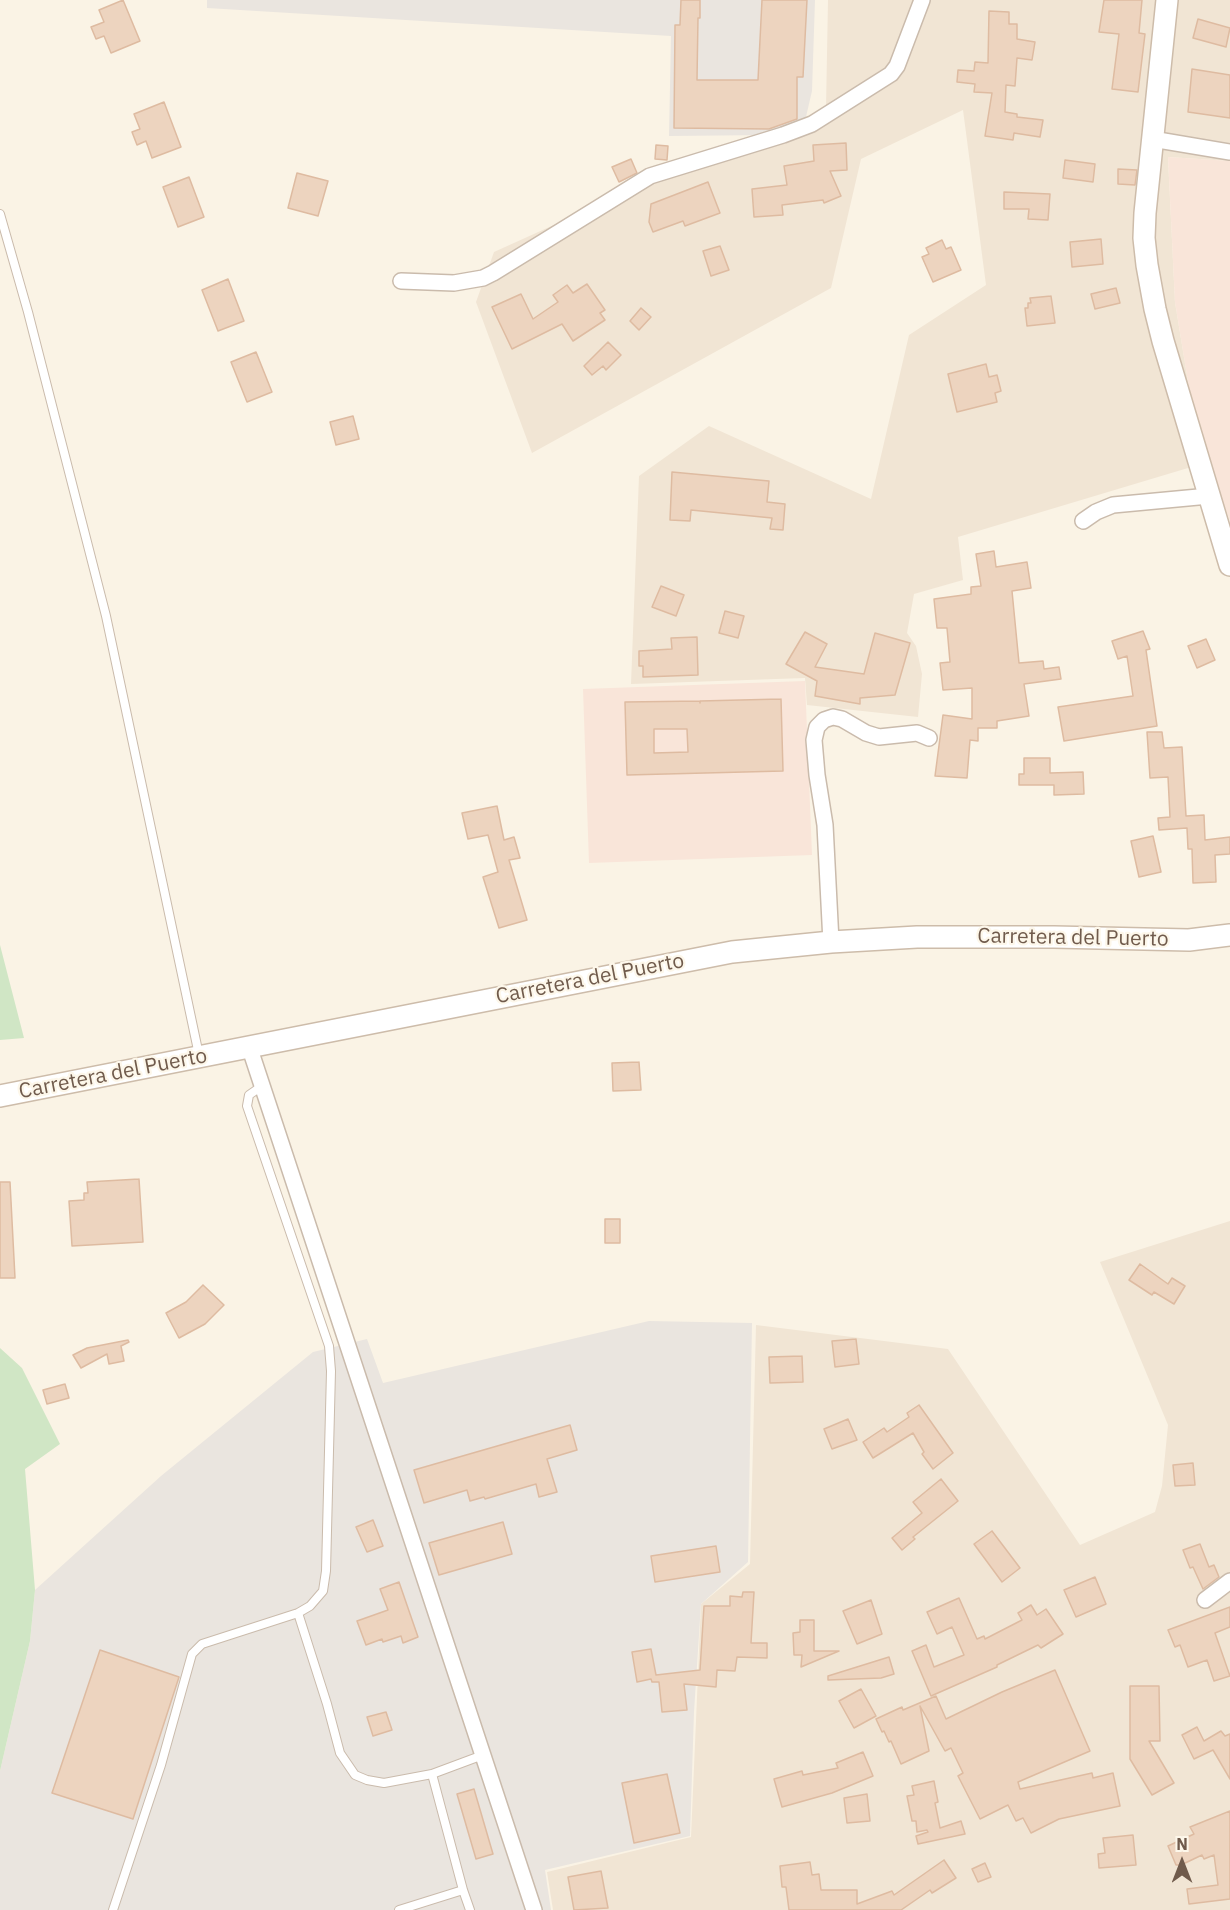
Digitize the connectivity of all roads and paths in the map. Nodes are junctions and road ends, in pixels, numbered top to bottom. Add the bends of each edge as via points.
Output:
1 (922, 0) edge
2 (1167, 0) edge
3 (1152, 139) junction
4 (1230, 152) edge
5 (0, 214) edge
6 (401, 281) dead end
7 (1209, 496) junction
8 (1083, 521) dead end
9 (1230, 565) edge
10 (929, 738) dead end
11 (1230, 935) edge
12 (1189, 940) junction
13 (831, 942) junction
14 (1230, 948) edge
15 (249, 1046) junction
16 (199, 1057) junction
17 (262, 1086) junction
18 (0, 1096) edge
19 (1230, 1581) edge
20 (1205, 1600) dead end
21 (298, 1612) junction
22 (483, 1755) junction
23 (432, 1774) junction
24 (463, 1890) junction
25 (113, 1910) edge
26 (399, 1910) edge
27 (470, 1910) edge
28 (534, 1910) edge

1 - 6 street via 891,74 813,124 650,176 483,278 454,284
2 - 3 main road
3 - 4 street
3 - 7 main road via 1145,213 1147,265 1163,341
5 - 16 lane via 106,616
7 - 8 street via 1113,505
7 - 9 main road
10 - 13 street via 917,733 879,737 833,717 817,727 814,740 825,825
11 - 12 main road, Carretera del Puerto
12 - 13 main road, Carretera del Puerto via 917,937
12 - 14 main road, Carretera del Puerto
13 - 15 main road, Carretera del Puerto via 732,952
15 - 16 main road, Carretera del Puerto
15 - 17 street
16 - 18 main road, Carretera del Puerto
17 - 21 lane via 249,1095 247,1106 329,1346 331,1371 323,1591 310,1606
17 - 22 street
19 - 20 street
21 - 23 lane via 340,1753 355,1775 384,1783
21 - 25 lane via 202,1644 192,1654 161,1765
22 - 23 lane
22 - 28 street
23 - 24 lane
24 - 26 lane
24 - 27 lane

